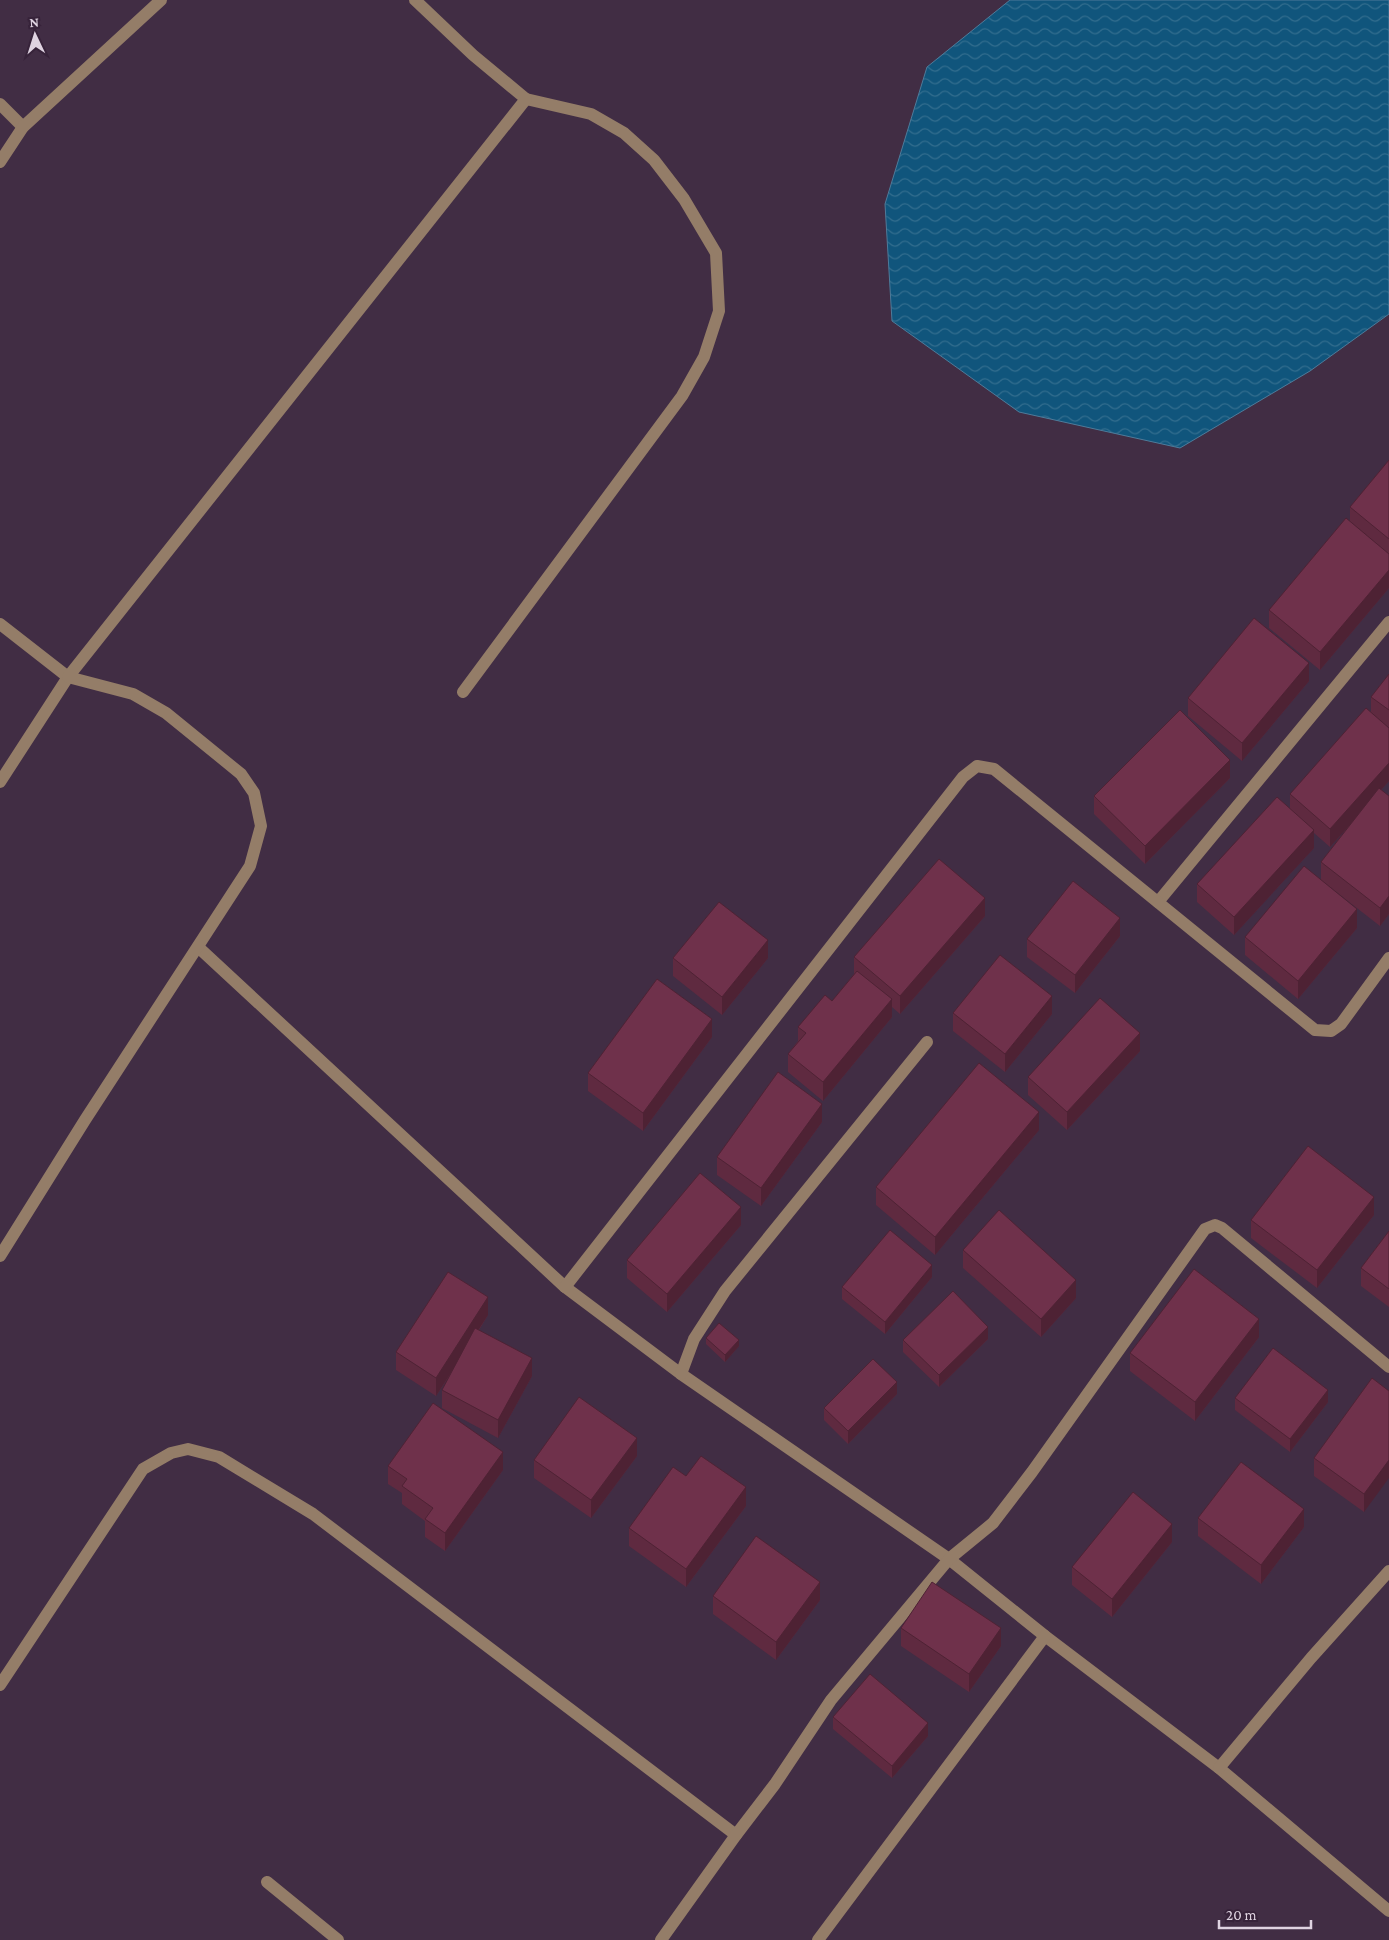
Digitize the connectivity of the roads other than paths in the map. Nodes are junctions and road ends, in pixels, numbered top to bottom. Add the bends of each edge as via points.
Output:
1 (161, 0) edge
2 (415, 0) edge
3 (526, 99) junction
4 (0, 104) edge
5 (23, 127) junction
6 (0, 162) edge
7 (1389, 622) edge
8 (0, 624) edge
9 (68, 677) junction
10 (463, 692) dead end
11 (0, 782) edge
12 (1158, 902) junction
13 (198, 947) junction
14 (1389, 958) edge
15 (927, 1042) dead end
16 (0, 1256) edge
17 (565, 1287) junction
18 (1389, 1367) edge
19 (681, 1374) junction
20 (950, 1559) junction
21 (1389, 1570) edge
22 (1045, 1636) junction
23 (0, 1685) edge
24 (1219, 1768) junction
25 (736, 1835) junction
26 (267, 1882) dead end
27 (1389, 1911) edge
28 (338, 1940) edge
29 (661, 1940) edge
30 (818, 1940) edge

1 - 5 street
2 - 3 street
3 - 9 street
3 - 10 street via 591,114 624,133 654,160 684,199 716,253 719,311 704,357 682,396
4 - 5 street
5 - 6 street
7 - 12 street
8 - 9 street
9 - 11 street
9 - 13 street via 133,694 166,713 241,774 254,793 261,826 250,866
12 - 14 street via 1315,1030 1331,1031 1341,1024
12 - 17 street via 994,769 977,766 963,777
13 - 16 street
13 - 17 street
15 - 19 street via 725,1291 694,1339
17 - 19 street
18 - 20 street via 1222,1228 1215,1225 1205,1229 993,1523
19 - 20 street
20 - 22 street
20 - 25 street via 831,1700 775,1784
21 - 24 street
22 - 24 street
22 - 30 street
23 - 25 street via 143,1469 172,1453 188,1449 219,1457 313,1514
24 - 27 street
25 - 29 street
26 - 28 street

